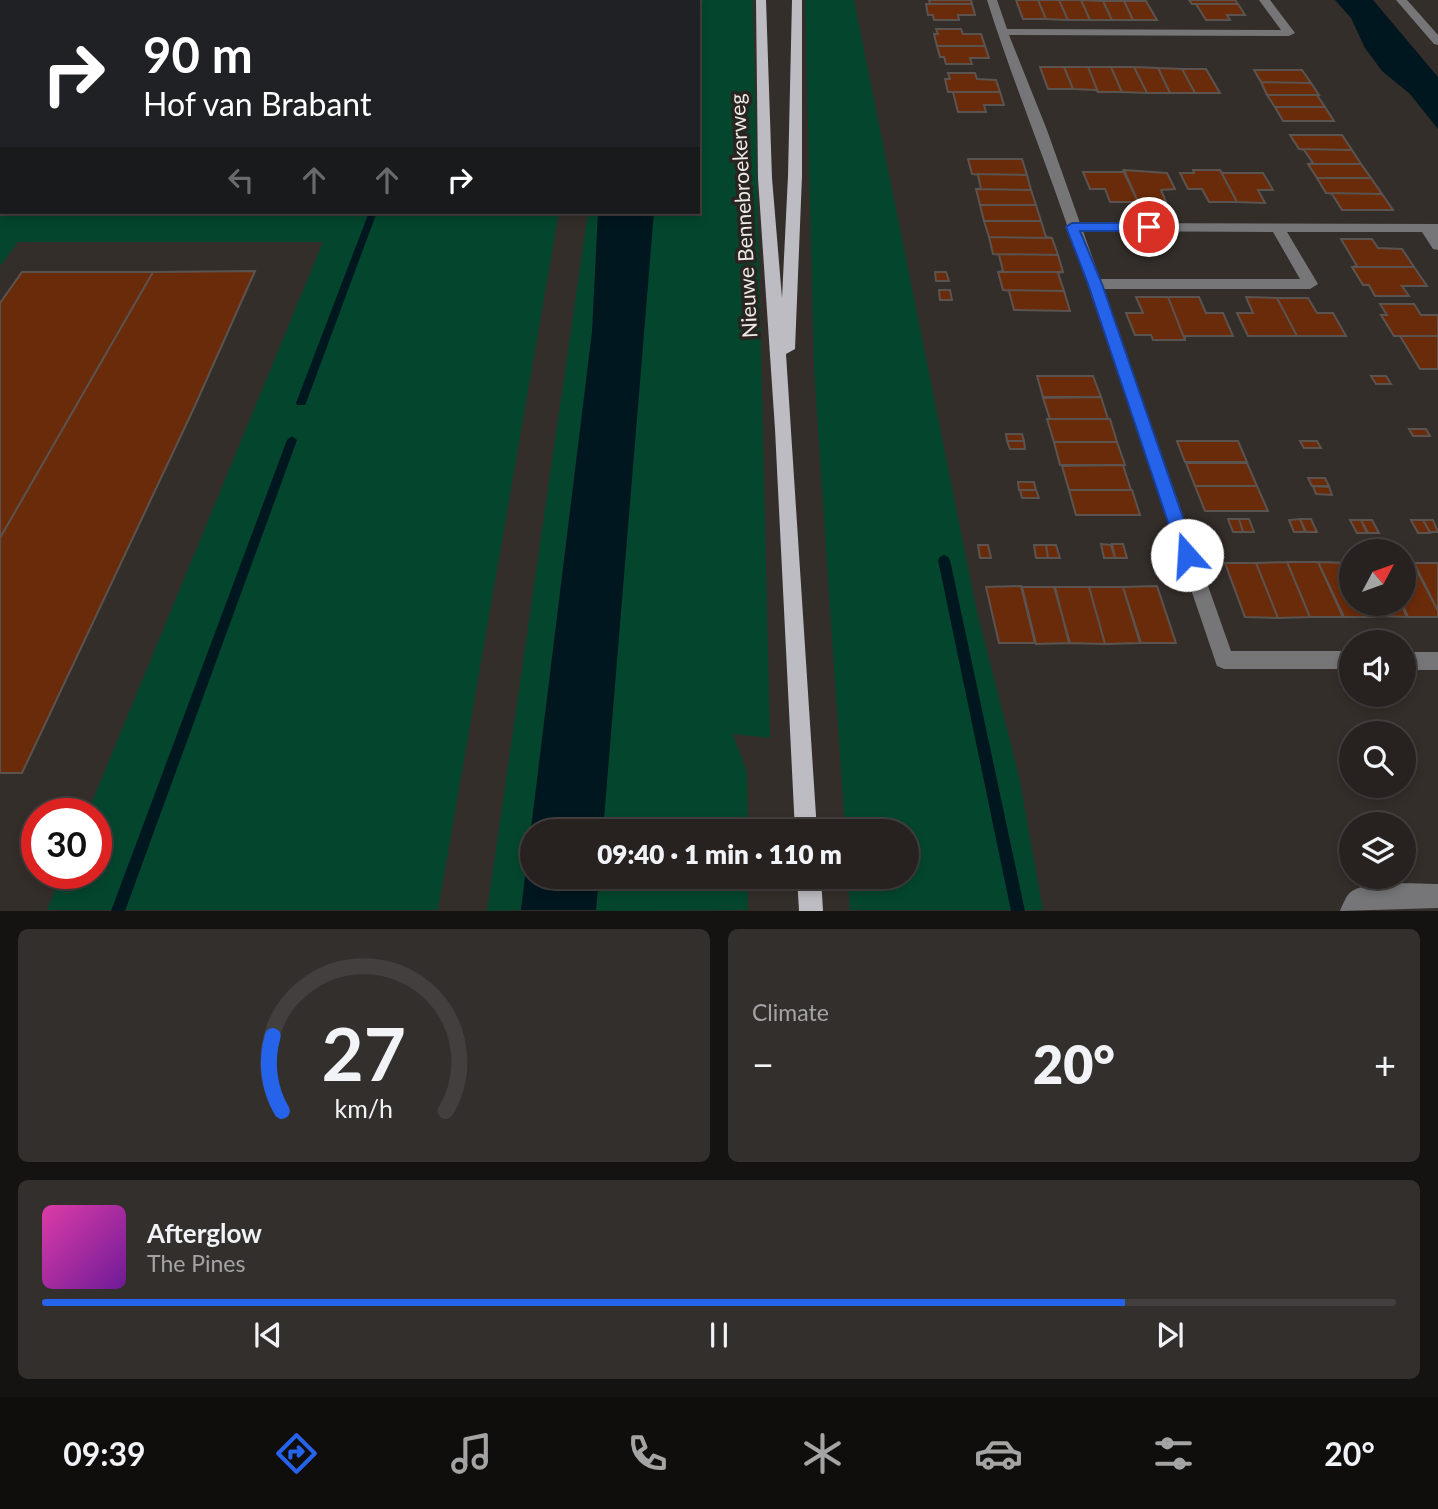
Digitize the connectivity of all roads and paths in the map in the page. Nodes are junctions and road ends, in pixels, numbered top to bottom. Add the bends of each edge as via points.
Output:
1 (761, 0) edge
2 (797, 0) edge
3 (992, 0) edge
4 (1264, 0) edge
5 (1401, 0) edge
6 (1003, 32) junction
7 (1438, 42) edge
8 (1072, 227) junction
9 (1277, 227) junction
10 (1432, 228) edge
11 (1438, 246) edge
12 (1095, 284) junction
13 (784, 429) junction
14 (1339, 660) edge
15 (1416, 660) edge
16 (1438, 661) edge
17 (805, 819) edge
18 (810, 889) edge
19 (1438, 896) edge
20 (811, 911) edge
21 (1352, 911) edge

1 - 13 main road, Nieuwe Bennebroekerweg via 765,178
2 - 13 main road, Nieuwe Bennebroekerweg
3 - 6 street
4 - 6 street via 1289,33
5 - 7 street
6 - 8 street
8 - 9 street
8 - 12 street
9 - 10 street
9 - 12 street via 1310,284
10 - 11 street
12 - 14 street via 1224,660
13 - 17 main road, Nieuwe Bennebroekerweg
15 - 16 street
18 - 20 main road
19 - 21 street via 1376,897 1358,901

